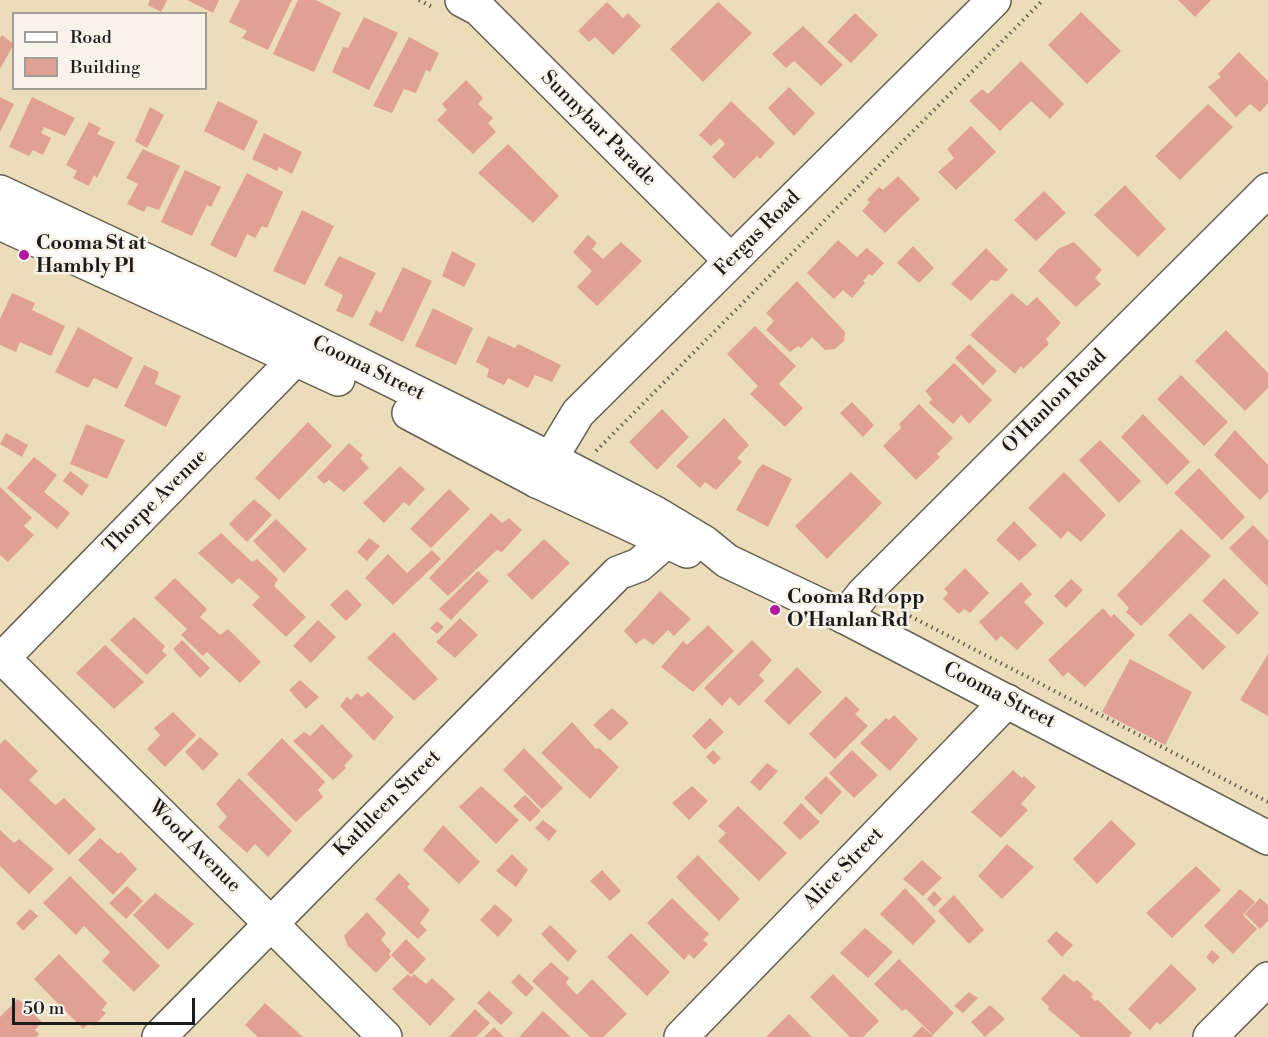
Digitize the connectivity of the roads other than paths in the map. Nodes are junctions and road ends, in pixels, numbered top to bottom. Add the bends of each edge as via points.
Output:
1 (462, 0) edge
2 (994, 0) edge
3 (1268, 190) edge
4 (0, 192) edge
5 (0, 223) edge
6 (731, 261) junction
7 (304, 351) junction
8 (543, 470) junction
9 (628, 525) junction
10 (664, 543) junction
11 (727, 561) junction
12 (618, 573) junction
13 (845, 617) junction
14 (1, 659) edge
15 (1007, 701) junction
16 (1268, 838) edge
17 (271, 923) junction
18 (1268, 979) edge
19 (159, 1037) edge
20 (385, 1037) edge
21 (681, 1037) edge
22 (1210, 1037) edge

1 - 6 street, Sunnybar Parade via 478,9
2 - 6 street, Fergus Road
3 - 13 street, O'Hanlon Road via 863,594
4 - 7 street, Cooma Street via 206,288
5 - 7 street, Cooma Street
6 - 8 street, Fergus Road via 578,413
7 - 8 street, Cooma Street via 420,418
7 - 14 street, Thorpe Avenue
8 - 9 street, Cooma Street
8 - 11 street, Cooma Street via 655,513
9 - 10 street, Cooma Street
9 - 12 street
10 - 11 street, Cooma Street
10 - 12 street, Kathleen Street via 639,565
11 - 13 street, Cooma Street
12 - 17 street, Kathleen Street
13 - 15 street, Cooma Street
14 - 17 street, Wood Avenue
15 - 16 street, Cooma Street
15 - 21 street, Alice Street
17 - 19 street, Kathleen Street
17 - 20 street, Wood Avenue
18 - 22 street

